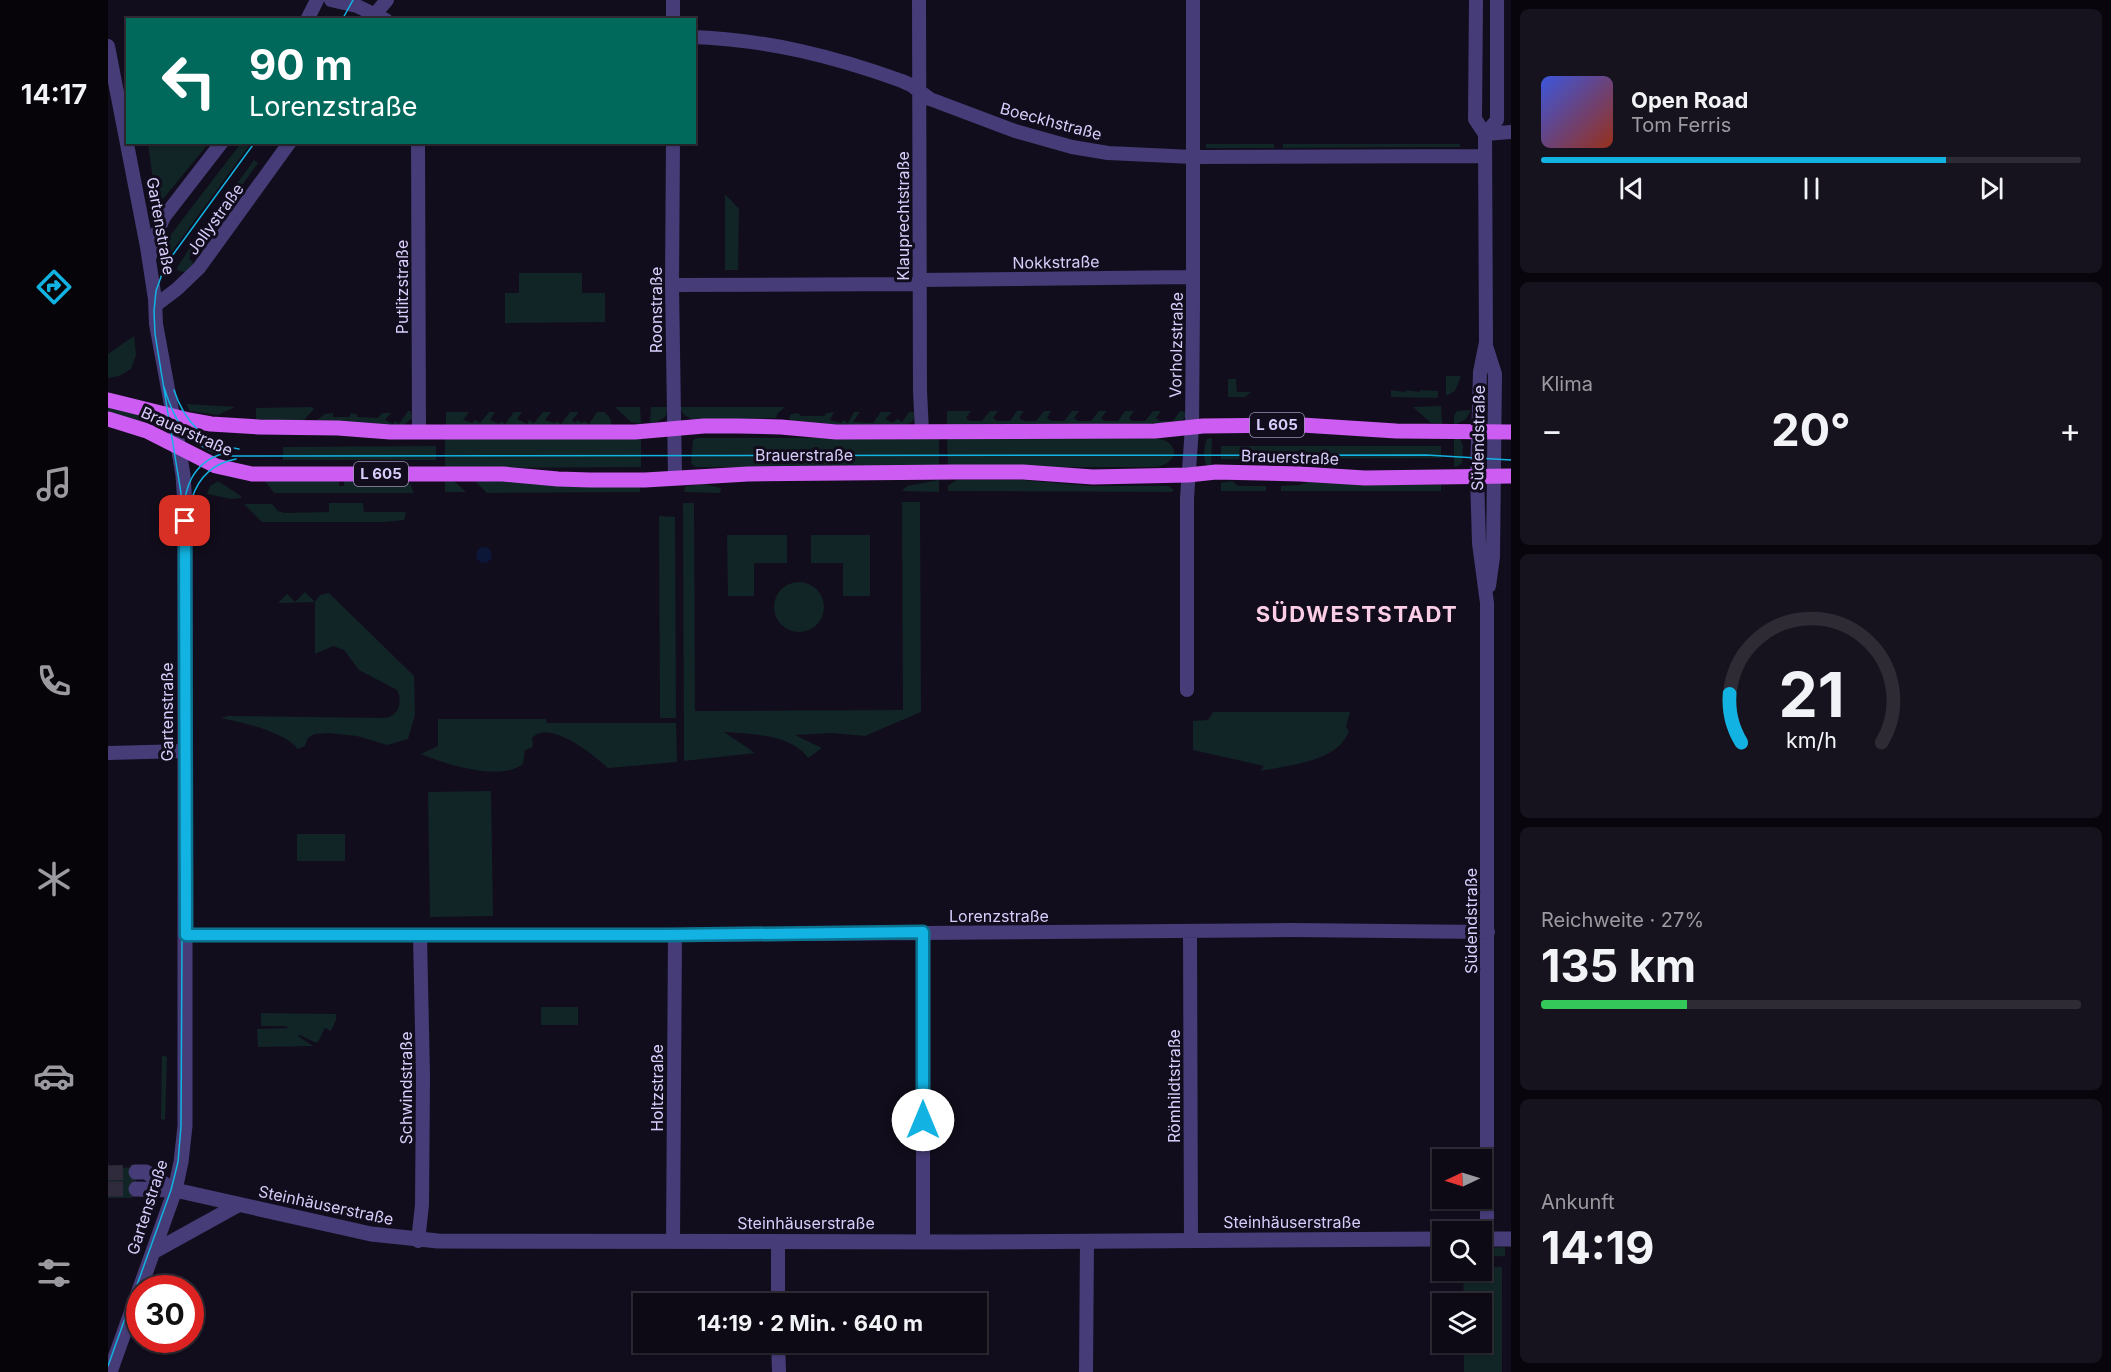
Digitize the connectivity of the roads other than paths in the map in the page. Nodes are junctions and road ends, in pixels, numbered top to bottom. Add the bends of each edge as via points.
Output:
1 (317, 0) edge
2 (331, 0) edge
3 (387, 0) edge
4 (673, 0) edge
5 (919, 0) edge
6 (1193, 0) edge
7 (1476, 0) edge
8 (1497, 0) edge
9 (308, 18) edge
10 (376, 18) edge
11 (673, 18) edge
12 (696, 37) edge
13 (108, 46) edge
14 (919, 93) junction
15 (1511, 132) edge
16 (1485, 134) junction
17 (126, 139) edge
18 (127, 144) edge
19 (220, 144) edge
20 (289, 144) edge
21 (418, 144) edge
22 (673, 144) edge
23 (1485, 156) junction
24 (1193, 157) junction
25 (149, 258) junction
26 (1193, 277) junction
27 (920, 282) junction
28 (672, 285) junction
29 (156, 305) junction
30 (1486, 345) junction
31 (108, 400) edge
32 (173, 416) junction
33 (108, 419) edge
34 (1192, 427) junction
35 (673, 428) junction
36 (419, 432) junction
37 (922, 432) junction
38 (1479, 432) junction
39 (1495, 432) junction
40 (1511, 432) edge
41 (177, 445) junction
42 (1188, 475) junction
43 (1494, 475) junction
44 (1477, 476) junction
45 (1511, 476) edge
46 (675, 478) junction
47 (1487, 603) junction
48 (1187, 690) dead end
49 (185, 751) junction
50 (108, 753) edge
51 (923, 932) junction
52 (1190, 932) junction
53 (1488, 932) junction
54 (186, 935) junction
55 (420, 935) junction
56 (675, 935) junction
57 (136, 1172) tunnel mouth
58 (136, 1189) tunnel mouth
59 (175, 1190) junction
60 (238, 1204) junction
61 (1485, 1221) edge
62 (1432, 1239) edge
63 (1492, 1239) edge
64 (1511, 1239) edge
65 (418, 1241) junction
66 (673, 1241) junction
67 (923, 1241) junction
68 (1087, 1241) junction
69 (1191, 1241) junction
70 (778, 1242) junction
71 (153, 1252) junction
72 (778, 1293) edge
73 (778, 1353) edge
74 (110, 1372) edge
75 (778, 1372) edge
76 (1086, 1372) edge

1 - 9 street
2 - 10 street via 357,6
3 - 10 street
4 - 11 street
5 - 14 street, Klauprechtstraße
6 - 24 street, Vorholzstraße
7 - 16 street, Südendstraße via 1475,119
8 - 16 street, Südendstraße via 1497,120
12 - 14 street, Boeckhstraße via 807,51 902,81
13 - 17 street, Gartenstraße
14 - 24 street, Boeckhstraße via 1015,131 1072,147 1128,156
14 - 27 street, Klauprechtstraße
15 - 16 street
16 - 23 street, Südendstraße
18 - 25 street, Gartenstraße
19 - 25 street via 164,217
20 - 29 street, Jollystraße via 199,268
21 - 36 street, Putlitzstraße
22 - 28 street, Roonstraße
23 - 24 street, Boeckhstraße
23 - 30 street, Südendstraße
24 - 26 street, Vorholzstraße
25 - 29 street, Gartenstraße
26 - 27 street, Nokkstraße
26 - 34 street, Vorholzstraße
27 - 28 street, Nokkstraße
27 - 37 street, Klauprechtstraße
28 - 35 street, Roonstraße
29 - 32 street, Gartenstraße via 157,332
30 - 38 street, Südendstraße via 1480,372
30 - 39 street, Südendstraße via 1495,375
31 - 32 main road, Brauerstraße / L 605
32 - 36 main road, Brauerstraße / L 605 via 240,426
32 - 41 street, Gartenstraße
33 - 41 main road, Brauerstraße / L 605
34 - 37 main road, Brauerstraße / L 605 via 1155,431
34 - 38 main road, Brauerstraße / L 605 via 1312,425
34 - 42 street, Vorholzstraße
35 - 36 main road, Brauerstraße / L 605 via 634,432
35 - 37 main road, Brauerstraße / L 605 via 738,426
35 - 46 street, Roonstraße
38 - 39 main road, Brauerstraße / L 605
38 - 44 street, Südendstraße
39 - 40 main road, Brauerstraße / L 605
39 - 43 street, Südendstraße
41 - 46 main road, Brauerstraße / L 605 via 216,466 252,474 503,474 566,480
41 - 49 street, Gartenstraße via 184,496
42 - 44 main road, Brauerstraße / L 605 via 1216,472 1365,478
42 - 46 main road, Brauerstraße / L 605 via 1093,477 953,472
42 - 48 street, Vorholzstraße
43 - 44 main road, Brauerstraße / L 605
43 - 45 main road, Brauerstraße / L 605
43 - 47 street, Südendstraße via 1493,557
44 - 47 street, Südendstraße via 1479,543
47 - 53 street, Südendstraße
49 - 50 street
49 - 54 street, Gartenstraße
51 - 52 street, Lorenzstraße
51 - 56 street, Lorenzstraße
51 - 67 street
52 - 53 street, Lorenzstraße
52 - 69 street, Römhildtstraße
53 - 61 street, Südendstraße
54 - 55 street, Lorenzstraße
54 - 59 street, Gartenstraße via 185,1126
55 - 56 street, Lorenzstraße
55 - 65 street, Schwindstraße via 423,1077 422,1212
56 - 66 street, Holtzstraße
57 - 59 street, Steinhäuserstraße via 146,1172
58 - 59 street, Steinhäuserstraße
59 - 60 street, Steinhäuserstraße
59 - 71 street, Gartenstraße
60 - 65 street, Steinhäuserstraße
60 - 71 street
62 - 69 street, Steinhäuserstraße
63 - 64 street
65 - 66 street, Steinhäuserstraße
66 - 70 street, Steinhäuserstraße
67 - 68 street, Steinhäuserstraße
67 - 70 street, Steinhäuserstraße
68 - 69 street, Steinhäuserstraße
68 - 76 street
70 - 72 street
71 - 74 street, Gartenstraße
73 - 75 street

